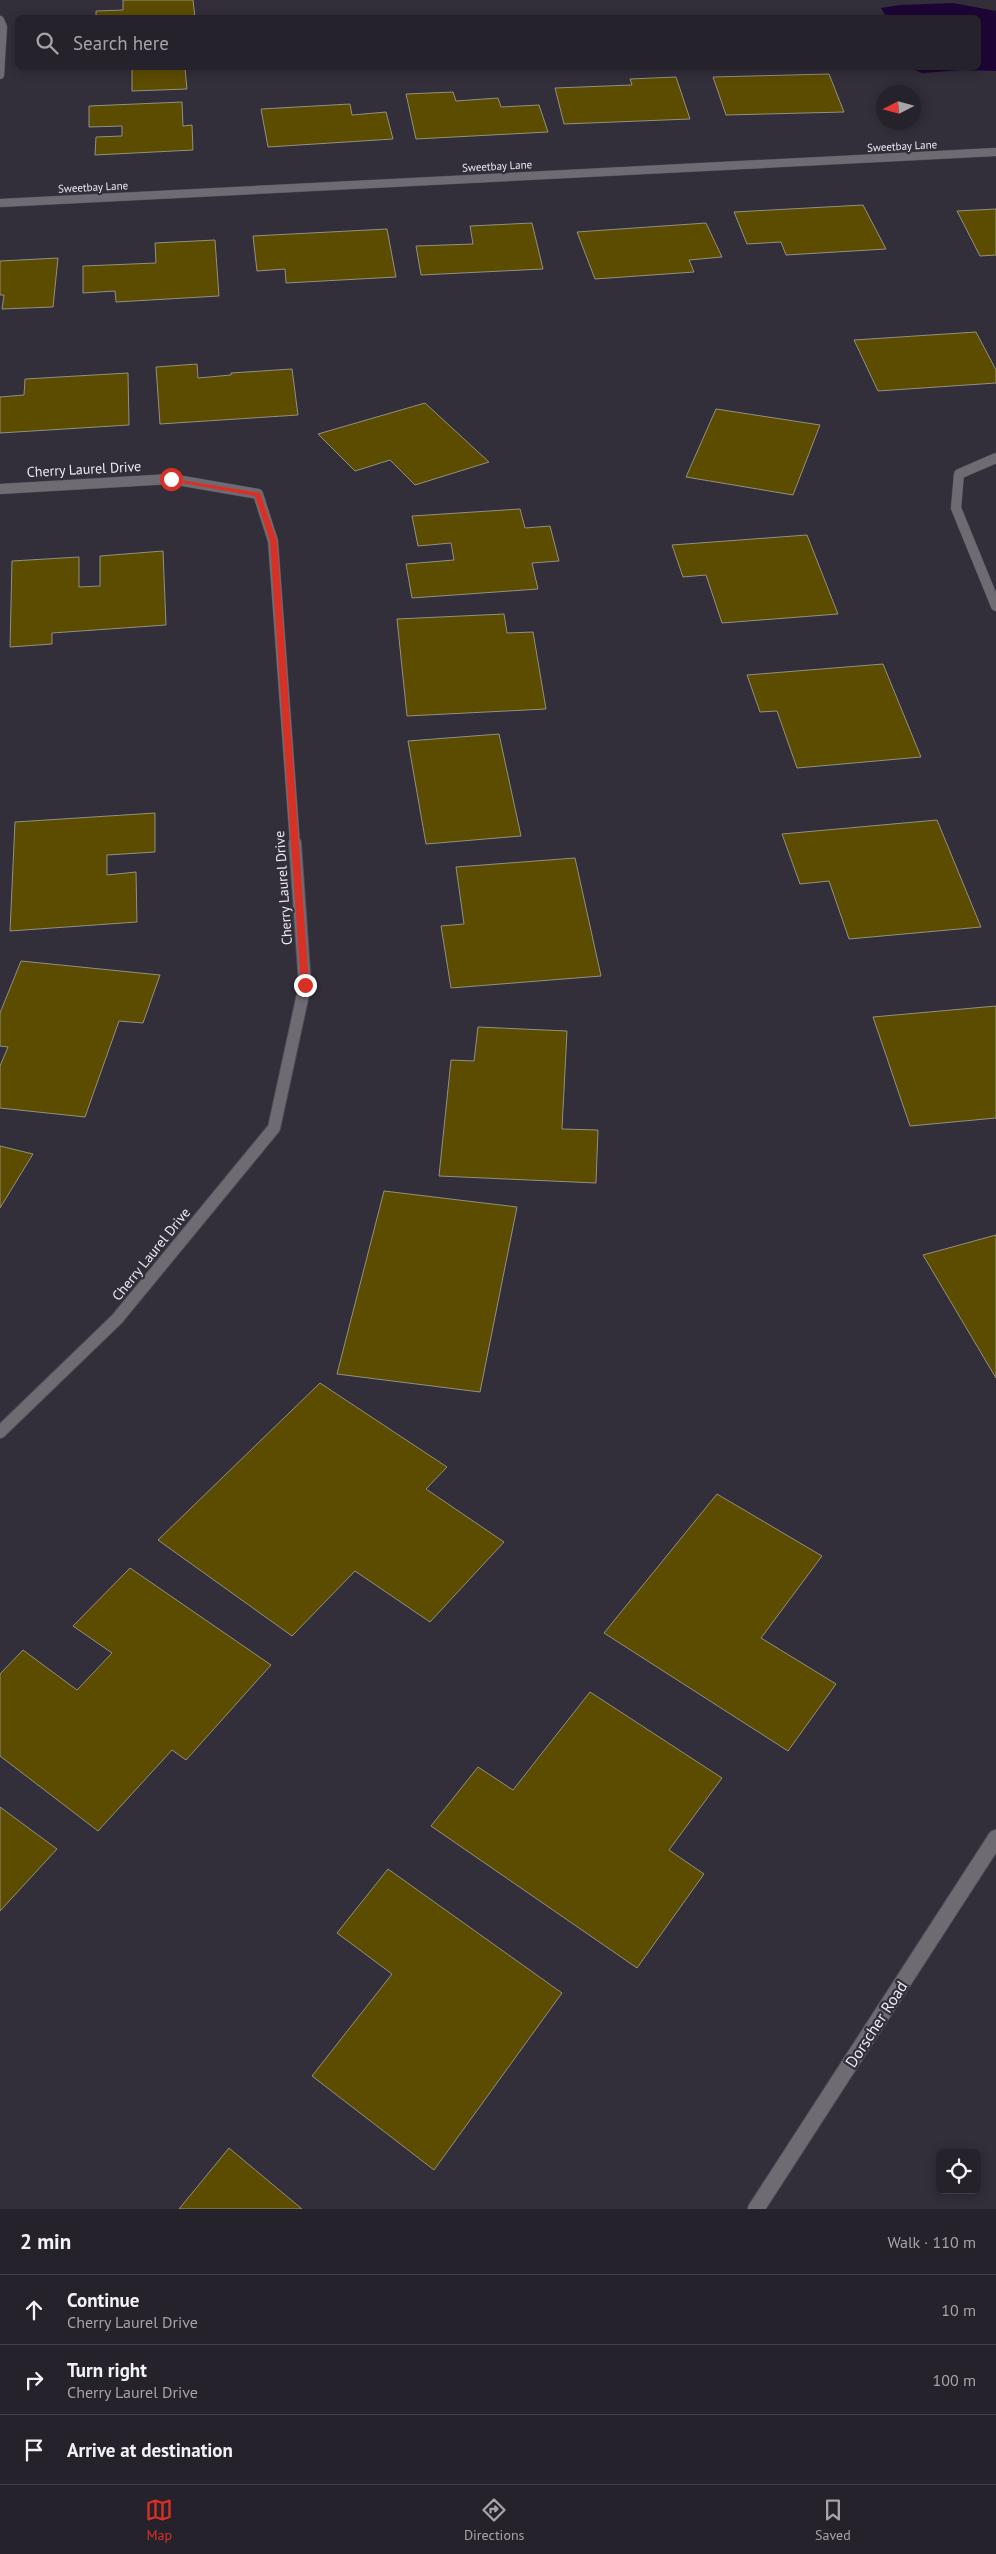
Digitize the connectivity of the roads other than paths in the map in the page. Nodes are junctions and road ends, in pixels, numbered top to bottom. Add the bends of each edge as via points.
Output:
1 (0, 20) edge
2 (0, 75) edge
3 (996, 152) edge
4 (0, 203) edge
5 (996, 458) edge
6 (0, 489) edge
7 (996, 606) edge
8 (0, 1432) edge
9 (996, 1838) edge
10 (756, 2209) edge

1 - 2 street via 4,27
3 - 4 street, Sweetbay Lane
5 - 7 street via 959,474 956,508
6 - 8 street, Cherry Laurel Drive via 171,479 258,494 274,541 305,985 274,1128 117,1319
9 - 10 street, Dorscher Road

